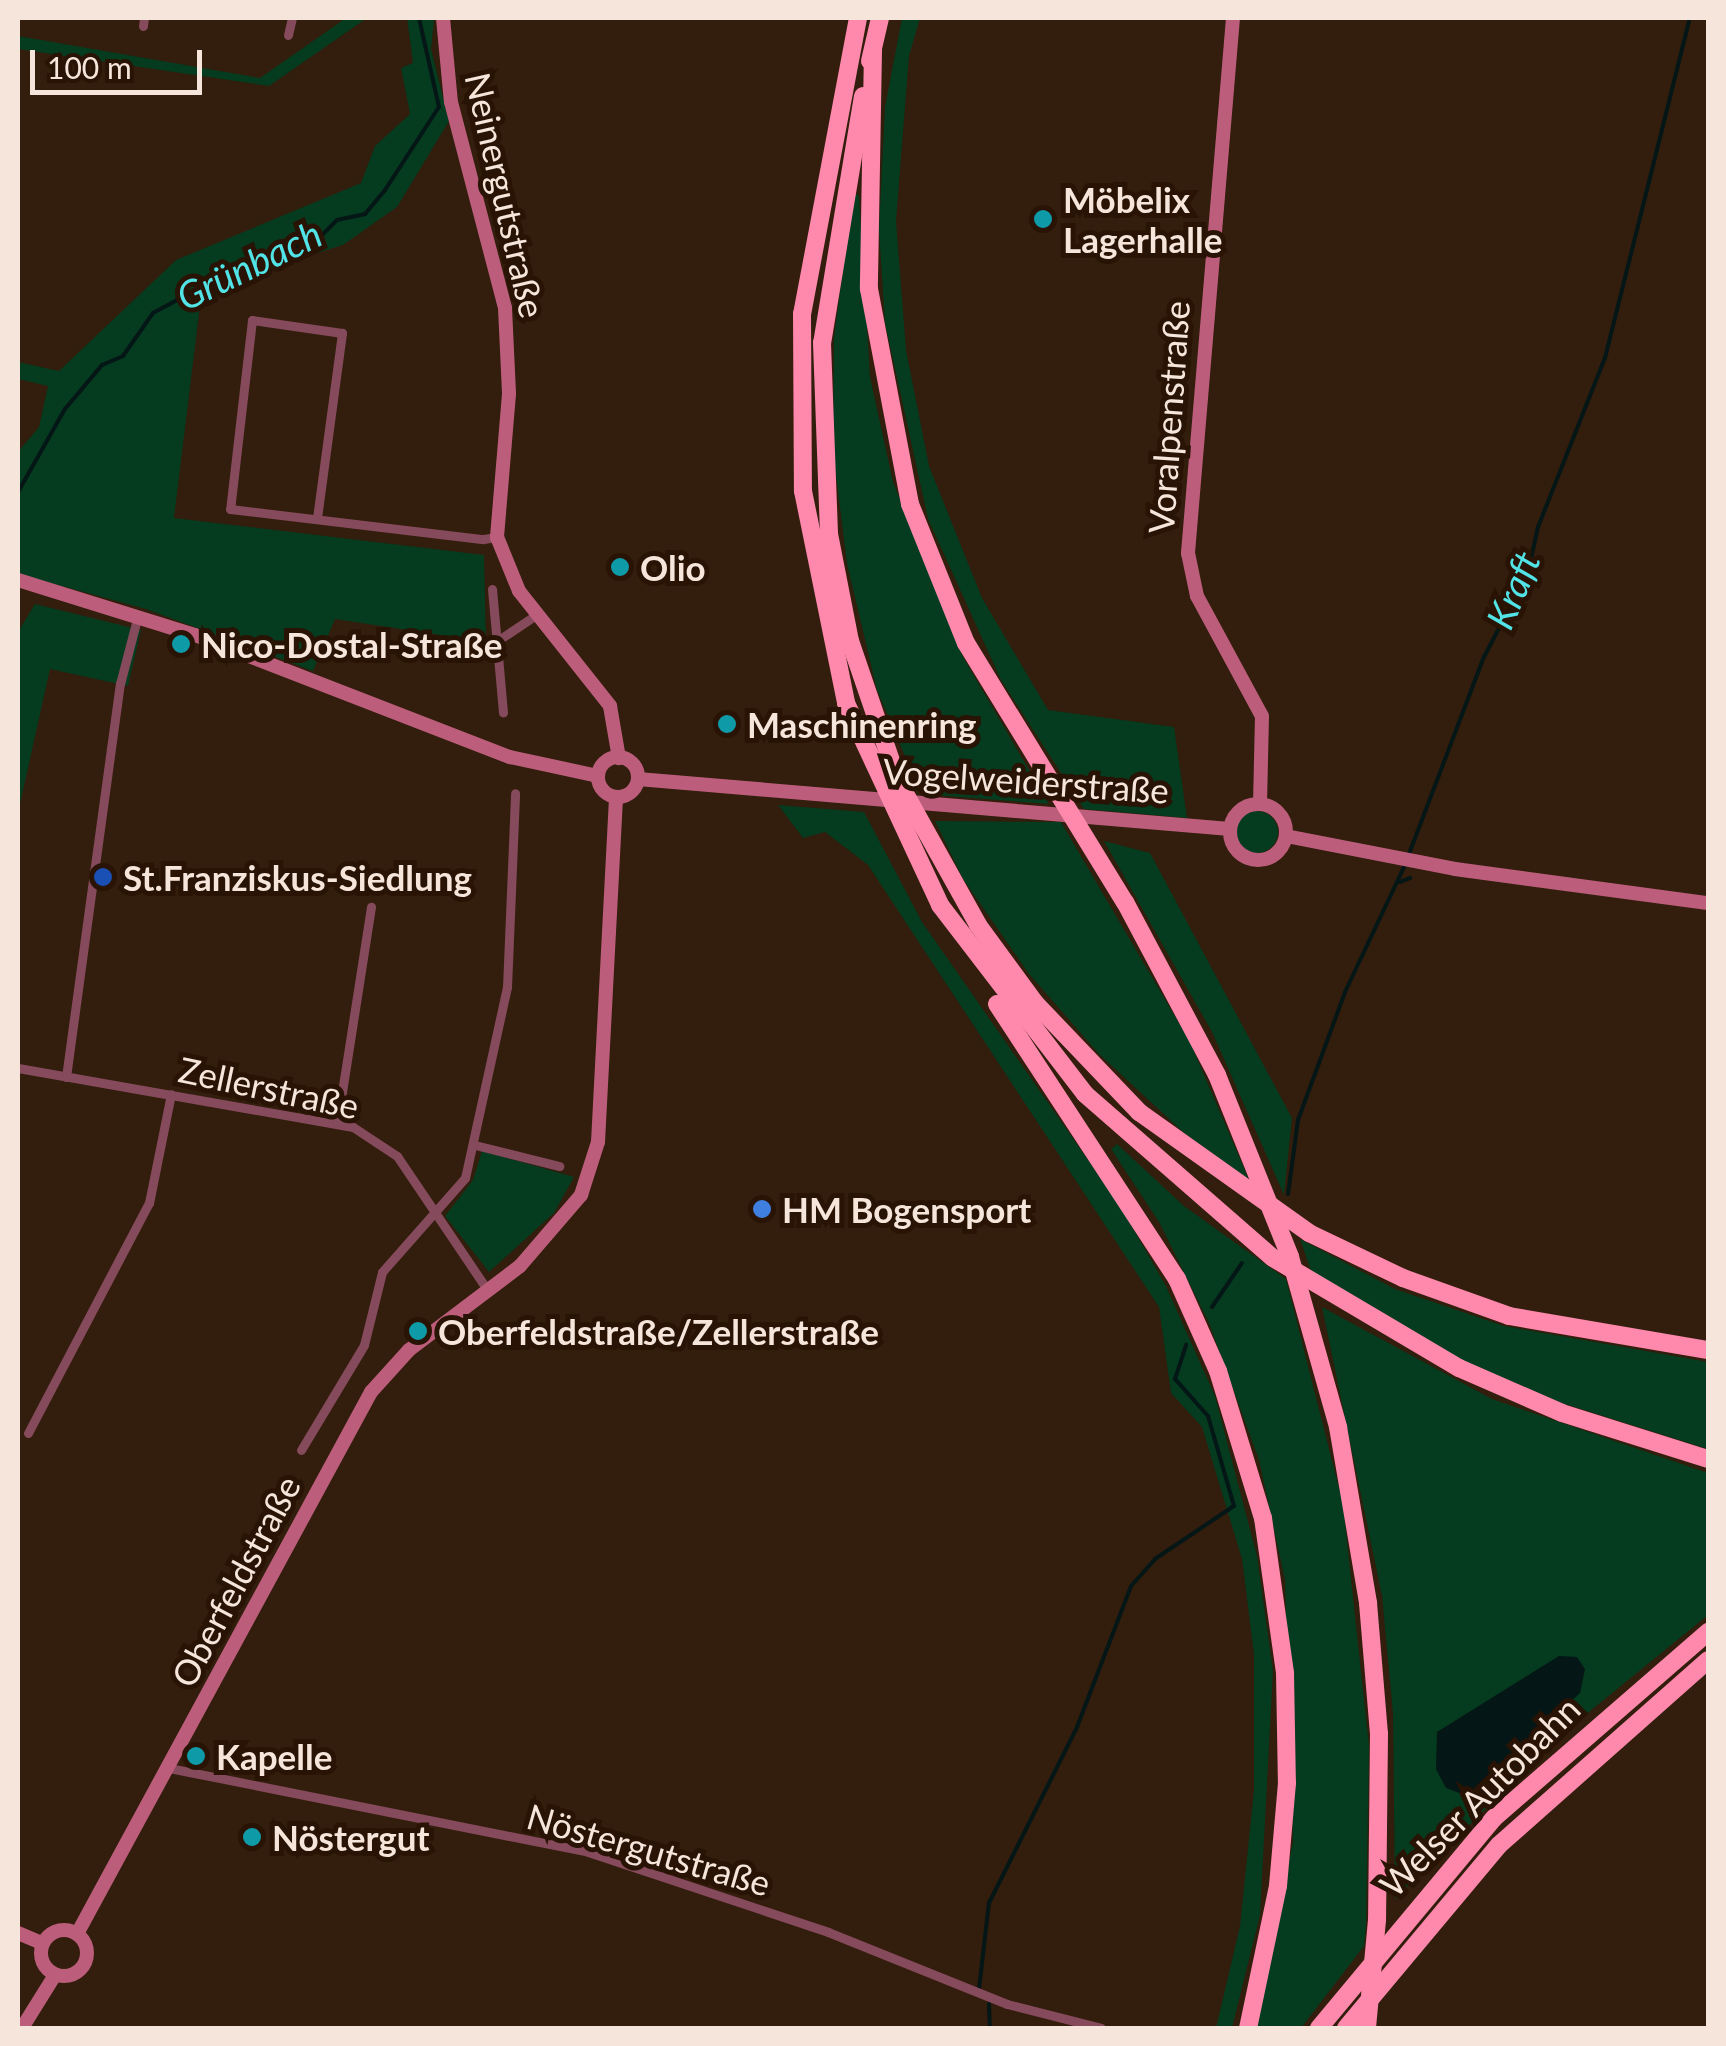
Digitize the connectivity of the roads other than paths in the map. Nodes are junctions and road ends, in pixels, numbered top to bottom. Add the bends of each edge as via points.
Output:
1 (292, 18) edge
2 (443, 18) edge
3 (858, 18) edge
4 (880, 18) edge
5 (1233, 18) edge
6 (288, 36) dead end
7 (873, 50) junction
8 (317, 518) junction
9 (497, 537) junction
10 (20, 581) edge
11 (492, 590) dead end
12 (138, 614) junction
13 (536, 615) junction
14 (494, 643) junction
15 (504, 713) dead end
16 (619, 758) junction
17 (598, 776) junction
18 (638, 779) junction
19 (515, 793) dead end
20 (616, 797) junction
21 (1260, 804) junction
22 (1230, 829) junction
23 (1286, 836) junction
24 (1708, 902) edge
25 (371, 907) dead end
26 (966, 946) junction
27 (18, 1068) edge
28 (66, 1076) junction
29 (171, 1094) junction
30 (337, 1124) junction
31 (475, 1145) junction
32 (559, 1166) dead end
33 (436, 1214) junction
34 (488, 1290) junction
35 (1708, 1350) edge
36 (28, 1433) dead end
37 (301, 1450) dead end
38 (1708, 1458) edge
39 (1708, 1632) edge
40 (1708, 1660) edge
41 (169, 1768) junction
42 (18, 1934) edge
43 (78, 1934) junction
44 (42, 1944) junction
45 (54, 1975) junction
46 (22, 2028) edge
47 (1101, 2028) edge
48 (1248, 2028) edge
49 (1318, 2028) edge
50 (1346, 2028) edge
51 (1367, 2028) edge

1 - 6 street
2 - 9 main road, Neinergutstraße via 451,102 505,308 509,394
3 - 26 highway via 812,239 800,438 829,643 898,828
4 - 7 highway
5 - 21 main road, Voralpenstraße via 1188,552 1205,614 1262,716
7 - 35 highway via 828,273 821,439 850,640 898,781 978,925 1071,1045 1175,1142 1255,1200 1358,1258 1458,1299 1561,1329
7 - 51 highway via 869,289 888,420 910,504 966,643 1164,971 1244,1136 1325,1376 1368,1602 1380,1867
8 - 8 street via 230,509 252,320 342,334
8 - 9 street
9 - 13 main road
10 - 12 main road
11 - 14 street
12 - 17 main road via 470,744
12 - 28 street via 120,684
13 - 14 street
13 - 16 main road via 610,706
14 - 15 street
16 - 17 main road
16 - 18 main road via 633,764
17 - 20 main road
18 - 20 main road
18 - 22 main road, Vogelweiderstraße
19 - 31 street via 507,987
20 - 34 main road, Oberfeldstraße via 592,1170 565,1220
21 - 22 main road via 1237,814
21 - 23 main road via 1276,812
22 - 23 main road via 1239,853 1255,860 1278,852
23 - 24 main road via 1415,862
25 - 30 street
26 - 38 highway via 1096,1105 1273,1258 1459,1368 1562,1413
26 - 48 highway via 1018,1041 1154,1237 1218,1372 1252,1474 1279,1612 1288,1726 1278,1886
27 - 28 street, Zellerstraße
28 - 29 street, Zellerstraße
29 - 30 street, Zellerstraße
29 - 36 street via 149,1204
30 - 33 street, Zellerstraße via 385,1145
31 - 32 street
31 - 33 street via 460,1188
33 - 34 street
33 - 37 street via 382,1272 361,1353
34 - 41 main road, Oberfeldstraße via 408,1350 371,1392
39 - 49 highway, Welser Autobahn via 1494,1818
40 - 50 highway, Welser Autobahn via 1499,1845
41 - 43 main road, Oberfeldstraße
41 - 47 street, Nöstergutstraße via 588,1852 828,1932 1007,2004
42 - 44 main road
43 - 44 main road via 58,1931
43 - 45 main road, Oberfeldstraße via 86,1962 72,1975
44 - 45 main road via 42,1962
45 - 46 main road, Oberfeldstraße

